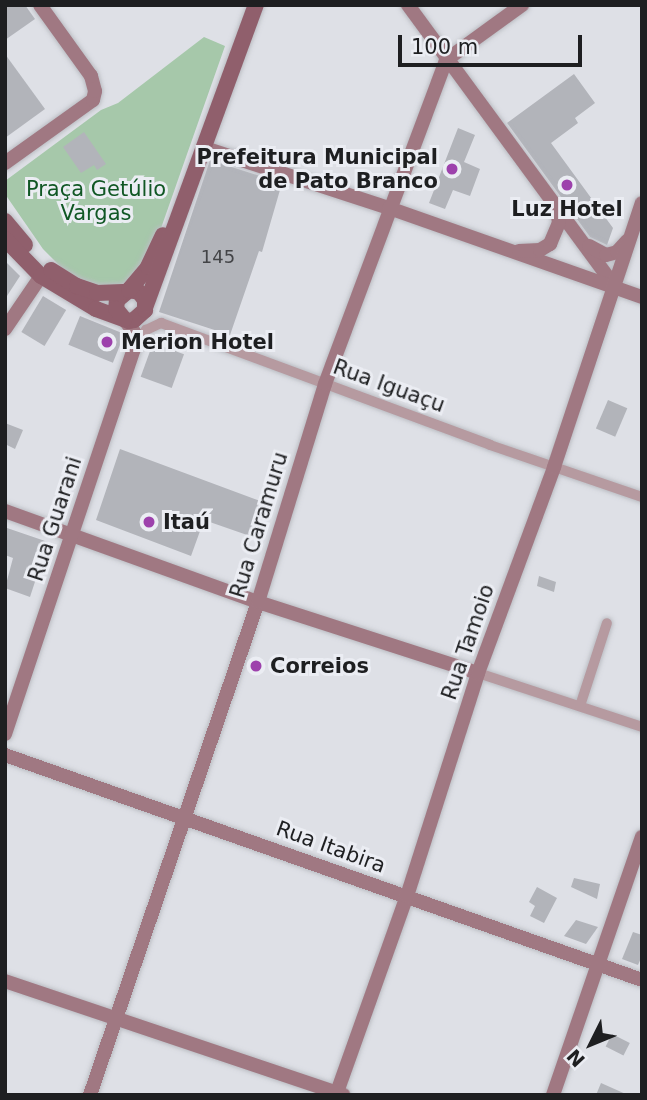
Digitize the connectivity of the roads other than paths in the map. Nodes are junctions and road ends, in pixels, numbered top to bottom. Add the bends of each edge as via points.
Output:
1 (40, 5) edge
2 (245, 5) edge
3 (256, 5) edge
4 (408, 5) edge
5 (522, 5) edge
6 (446, 60) junction
7 (205, 148) junction
8 (5, 163) edge
9 (642, 203) edge
10 (556, 207) junction
11 (389, 208) junction
12 (636, 220) junction
13 (5, 221) edge
14 (572, 228) junction
15 (5, 239) edge
16 (506, 250) junction
17 (41, 276) junction
18 (615, 287) junction
19 (126, 291) junction
20 (642, 297) edge
21 (146, 305) junction
22 (124, 319) junction
23 (161, 323) junction
24 (5, 329) edge
25 (134, 349) junction
26 (325, 384) junction
27 (554, 467) junction
28 (642, 497) edge
29 (5, 510) edge
30 (72, 534) junction
31 (258, 602) junction
32 (607, 623) dead end
33 (478, 673) junction
34 (580, 706) junction
35 (642, 727) edge
36 (5, 734) edge
37 (5, 755) edge
38 (184, 817) junction
39 (642, 837) edge
40 (407, 896) junction
41 (597, 965) junction
42 (642, 980) edge
43 (5, 981) edge
44 (116, 1020) junction
45 (338, 1094) edge
46 (90, 1095) edge
47 (553, 1095) edge

1 - 8 street via 91,76 95,92 93,100
2 - 19 main road via 158,248
3 - 7 main road
4 - 6 street
5 - 6 street
6 - 10 street
6 - 11 street, Rua Caramuru
7 - 11 street
7 - 21 main road
9 - 12 street, Rua Tamoio
10 - 14 street
10 - 16 street via 559,223 550,244 540,250
11 - 16 street
11 - 26 street, Rua Caramuru
12 - 14 street via 625,243 606,255 593,250
12 - 18 street, Rua Tamoio
13 - 19 main road via 58,276 97,293
14 - 18 street
15 - 17 main road
16 - 18 street
17 - 22 main road via 77,300
17 - 24 street
18 - 20 street
18 - 27 street, Rua Tamoio
19 - 21 main road via 139,292
19 - 22 main road via 116,305
21 - 22 main road via 139,318
21 - 23 street
22 - 25 street via 134,332
23 - 25 street via 146,330
23 - 26 street, Rua Iguaçu
25 - 30 street, Rua Guarani
26 - 27 street, Rua Iguaçu
26 - 31 street, Rua Caramuru
27 - 28 street, Rua Iguaçu
27 - 33 street, Rua Tamoio
29 - 30 street
30 - 31 street
30 - 36 street, Rua Guarani
31 - 33 street
31 - 38 street, Rua Caramuru
32 - 34 street
33 - 34 street
33 - 40 street, Rua Tamoio
34 - 35 street
37 - 38 street, Rua Itabira
38 - 40 street, Rua Itabira
38 - 44 street, Rua Caramuru
39 - 41 street
40 - 41 street, Rua Itabira
40 - 45 street, Rua Tamoio
41 - 42 street, Rua Itabira
41 - 47 street
43 - 44 street
44 - 45 street
44 - 46 street, Rua Caramuru

